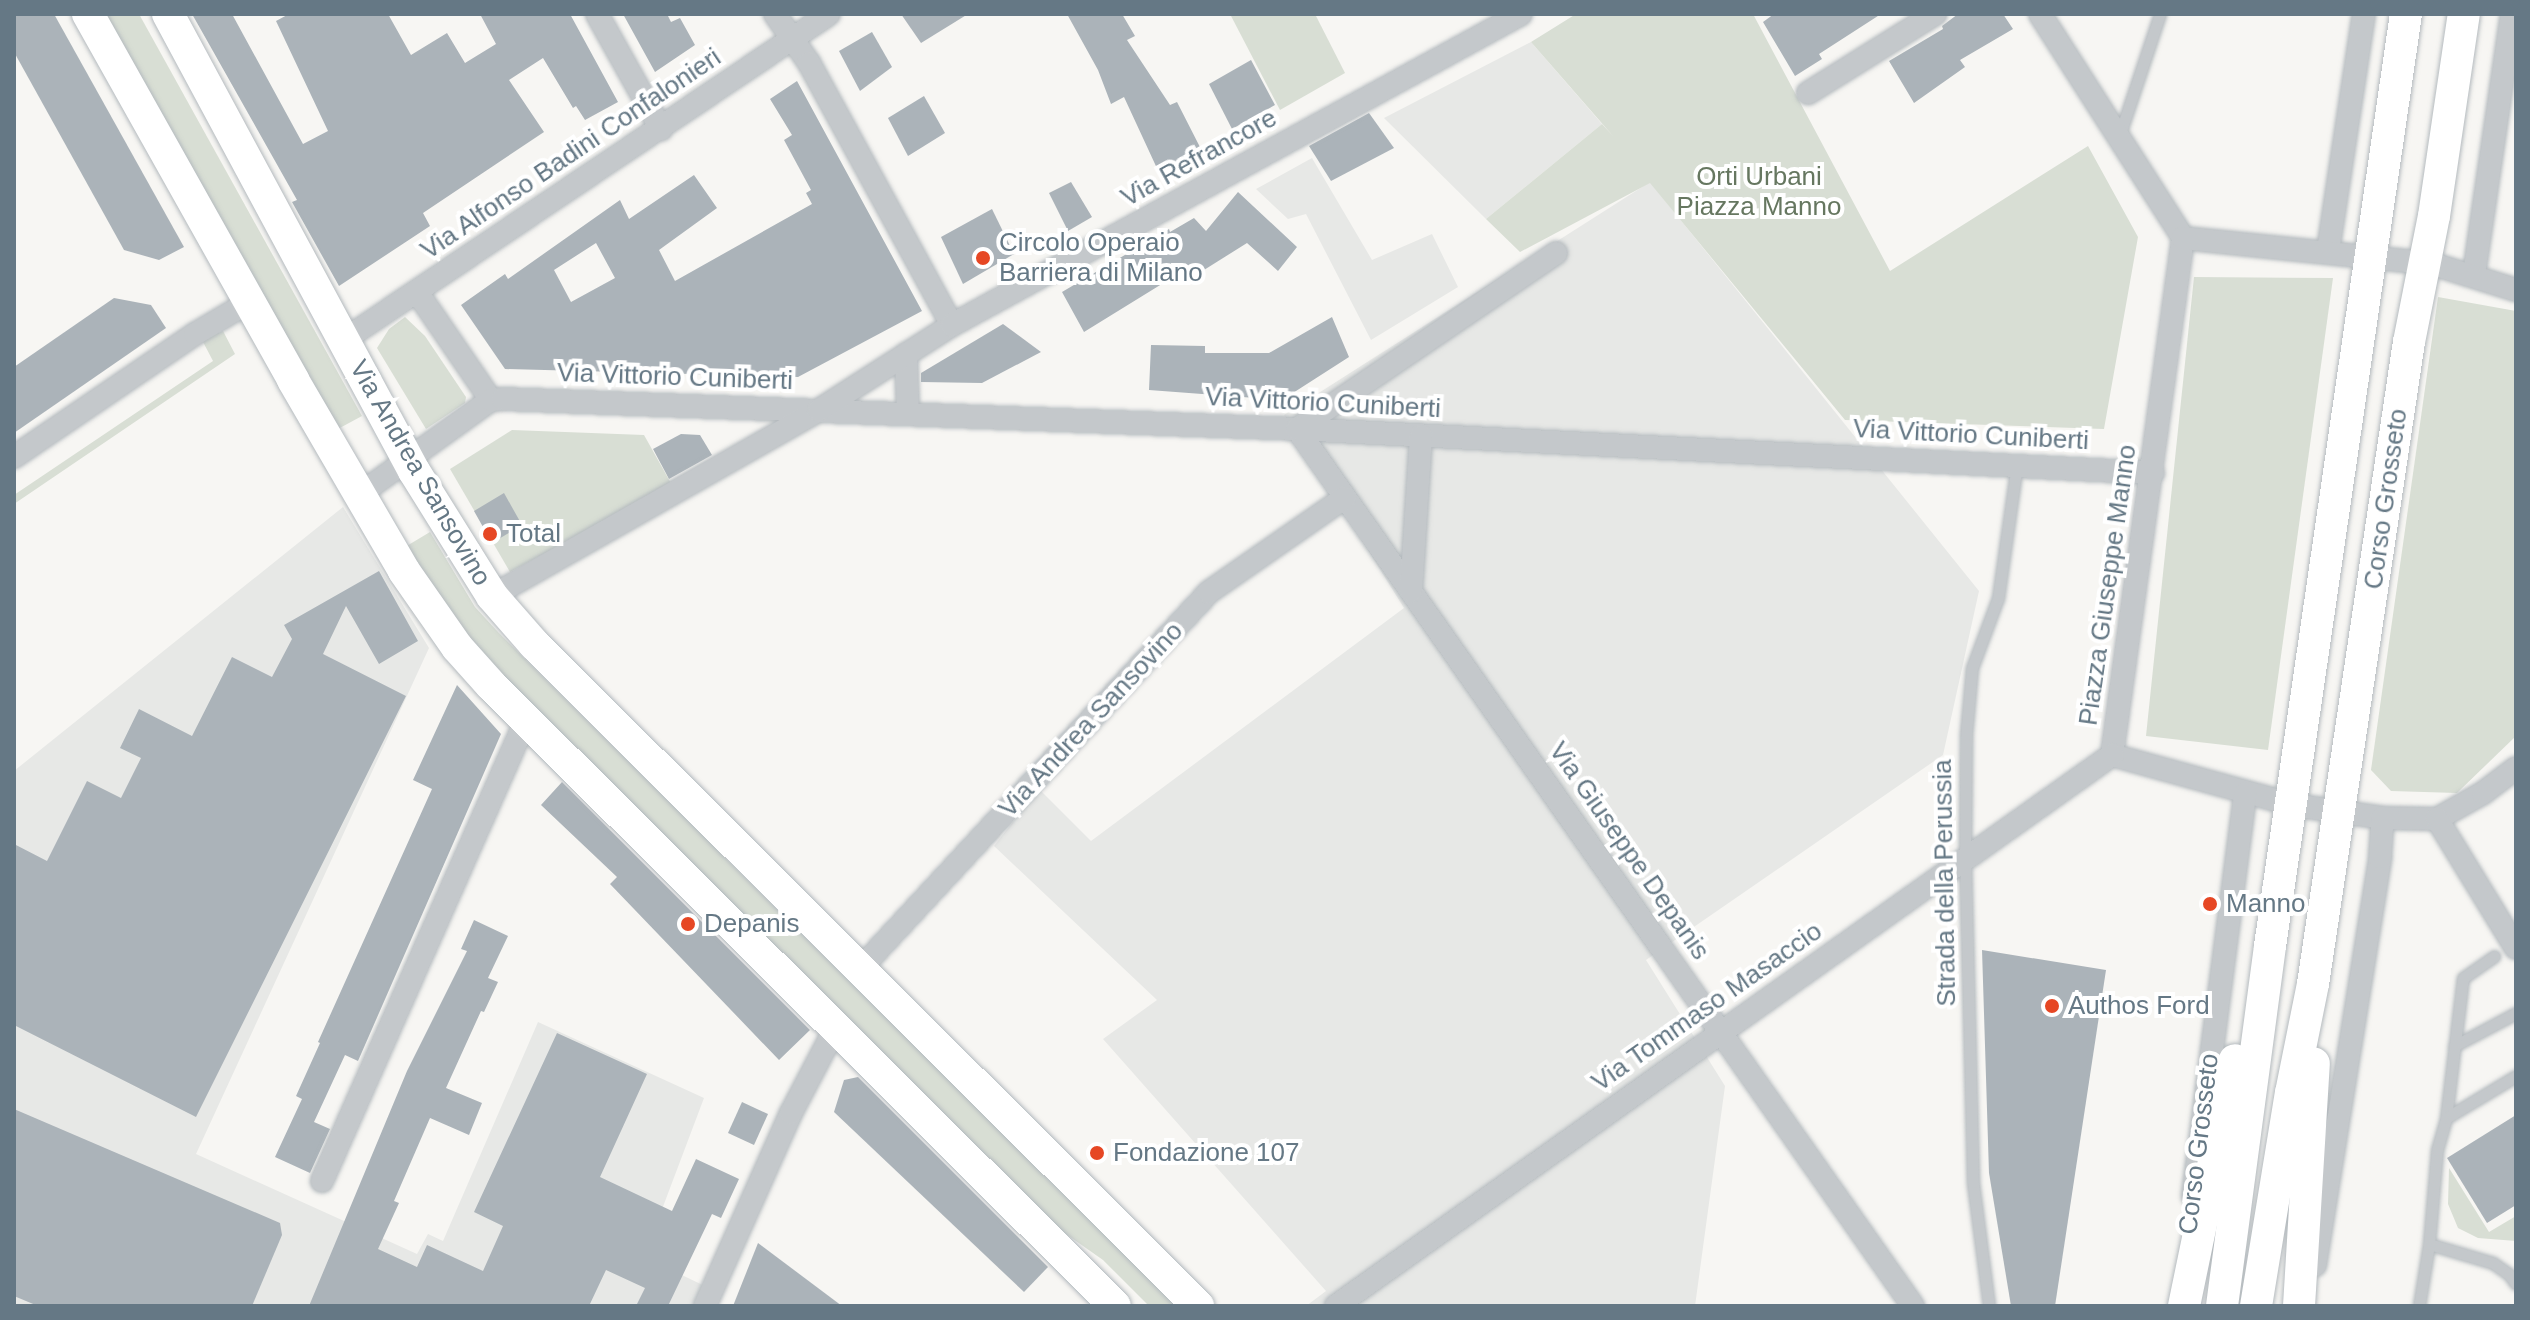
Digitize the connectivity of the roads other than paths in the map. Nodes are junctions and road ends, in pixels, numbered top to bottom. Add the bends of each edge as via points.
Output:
1 (88, 14) edge
2 (168, 14) edge
3 (597, 14) edge
4 (775, 14) edge
5 (829, 14) edge
6 (1521, 14) edge
7 (1935, 14) edge
8 (2040, 14) edge
9 (2160, 14) edge
10 (2364, 14) edge
11 (2406, 14) edge
12 (2464, 14) edge
13 (2512, 14) edge
14 (792, 40) junction
15 (1808, 93) dead end
16 (661, 129) junction
17 (2119, 138) junction
18 (2183, 238) junction
19 (2328, 251) junction
20 (1556, 253) dead end
21 (2371, 255) junction
22 (2426, 263) junction
23 (2474, 274) junction
24 (2516, 290) edge
25 (417, 292) junction
26 (249, 302) junction
27 (952, 325) junction
28 (344, 340) junction
29 (906, 354) junction
30 (491, 400) junction
31 (819, 410) junction
32 (908, 413) junction
33 (1297, 429) junction
34 (1421, 436) junction
35 (14, 457) edge
36 (409, 461) junction
37 (2017, 465) junction
38 (2153, 473) junction
39 (360, 494) junction
40 (1344, 498) junction
41 (1411, 591) junction
42 (492, 596) junction
43 (526, 720) junction
44 (2112, 755) junction
45 (2516, 768) edge
46 (2245, 793) junction
47 (2293, 805) junction
48 (2340, 813) junction
49 (2383, 818) junction
50 (2437, 819) junction
51 (1965, 860) junction
52 (2270, 946) junction
53 (2516, 948) edge
54 (2494, 956) dead end
55 (860, 969) junction
56 (2313, 984) junction
57 (2516, 1013) edge
58 (835, 1029) junction
59 (1721, 1031) junction
60 (2454, 1046) junction
61 (2516, 1076) edge
62 (2446, 1118) junction
63 (322, 1181) dead end
64 (2429, 1244) junction
65 (2516, 1284) edge
66 (705, 1306) edge
67 (1115, 1306) edge
68 (1198, 1306) edge
69 (1336, 1306) edge
70 (1913, 1306) edge
71 (1989, 1306) edge
72 (2181, 1306) edge
73 (2222, 1306) edge
74 (2256, 1306) edge
75 (2299, 1306) edge
76 (2308, 1306) edge
77 (2419, 1306) edge

1 - 26 main road
2 - 28 main road, Via Andrea Sansovino
3 - 16 street
4 - 14 street
5 - 14 street, Via Alfonso Badini Confalonieri
6 - 27 street, Via Refrancore
7 - 15 street
8 - 17 street
9 - 17 lane
10 - 19 street
11 - 21 main road, Corso Grosseto
12 - 22 main road, Corso Grosseto
13 - 23 street
14 - 16 street, Via Alfonso Badini Confalonieri
14 - 27 street
16 - 25 street, Via Alfonso Badini Confalonieri
17 - 18 street
18 - 19 street
18 - 38 street, Piazza Giuseppe Manno
19 - 21 street
20 - 33 street
21 - 22 street
21 - 47 main road, Corso Grosseto
22 - 23 street
22 - 48 main road, Corso Grosseto via 2409,342
23 - 24 street
25 - 28 street, Via Alfonso Badini Confalonieri
25 - 30 street
26 - 35 street
26 - 39 main road
27 - 29 street, Via Refrancore
28 - 36 main road, Via Andrea Sansovino
29 - 31 street, Via Refrancore
29 - 32 street
30 - 31 street, Via Vittorio Cuniberti
30 - 36 street
31 - 32 street, Via Vittorio Cuniberti
31 - 42 street, Via Refrancore
32 - 33 street, Via Vittorio Cuniberti
33 - 34 street, Via Vittorio Cuniberti
33 - 40 street, Via Giuseppe Depanis
34 - 37 street, Via Vittorio Cuniberti
34 - 41 street
36 - 39 street
36 - 42 main road, Via Andrea Sansovino
37 - 38 street, Via Vittorio Cuniberti
37 - 51 lane, Strada della Perussia via 1998,598 1972,668
38 - 44 street, Piazza Giuseppe Manno
39 - 43 main road via 440,625
40 - 41 street, Via Giuseppe Depanis
40 - 55 street, Via Andrea Sansovino via 1209,592
41 - 59 street, Via Giuseppe Depanis
42 - 55 main road, Via Andrea Sansovino via 526,637
43 - 58 main road
43 - 63 street
44 - 46 street, Piazza Giuseppe Manno
44 - 51 street, Via Tommaso Masaccio
45 - 50 street
46 - 47 street, Piazza Giuseppe Manno
46 - 72 street, Corso Grosseto
47 - 48 street, Piazza Giuseppe Manno
47 - 52 main road, Corso Grosseto
48 - 49 street, Piazza Giuseppe Manno
48 - 56 main road, Corso Grosseto
49 - 50 street, Piazza Giuseppe Manno
49 - 76 street
50 - 53 street
51 - 59 street, Via Tommaso Masaccio
51 - 71 lane, Strada della Perussia via 1973,1182
52 - 72 main road, Corso Grosseto via 2247,1007
52 - 73 main road, Corso Grosseto
54 - 60 lane via 2463,978
55 - 68 main road, Via Andrea Sansovino
56 - 74 main road, Corso Grosseto
56 - 75 main road, Corso Grosseto via 2315,1046
57 - 60 lane
58 - 66 street via 791,1113
58 - 67 main road
59 - 69 street, Via Tommaso Masaccio
59 - 70 street, Via Giuseppe Depanis
60 - 62 lane
61 - 62 lane
62 - 64 lane via 2437,1150
64 - 65 lane via 2493,1263
64 - 77 lane

